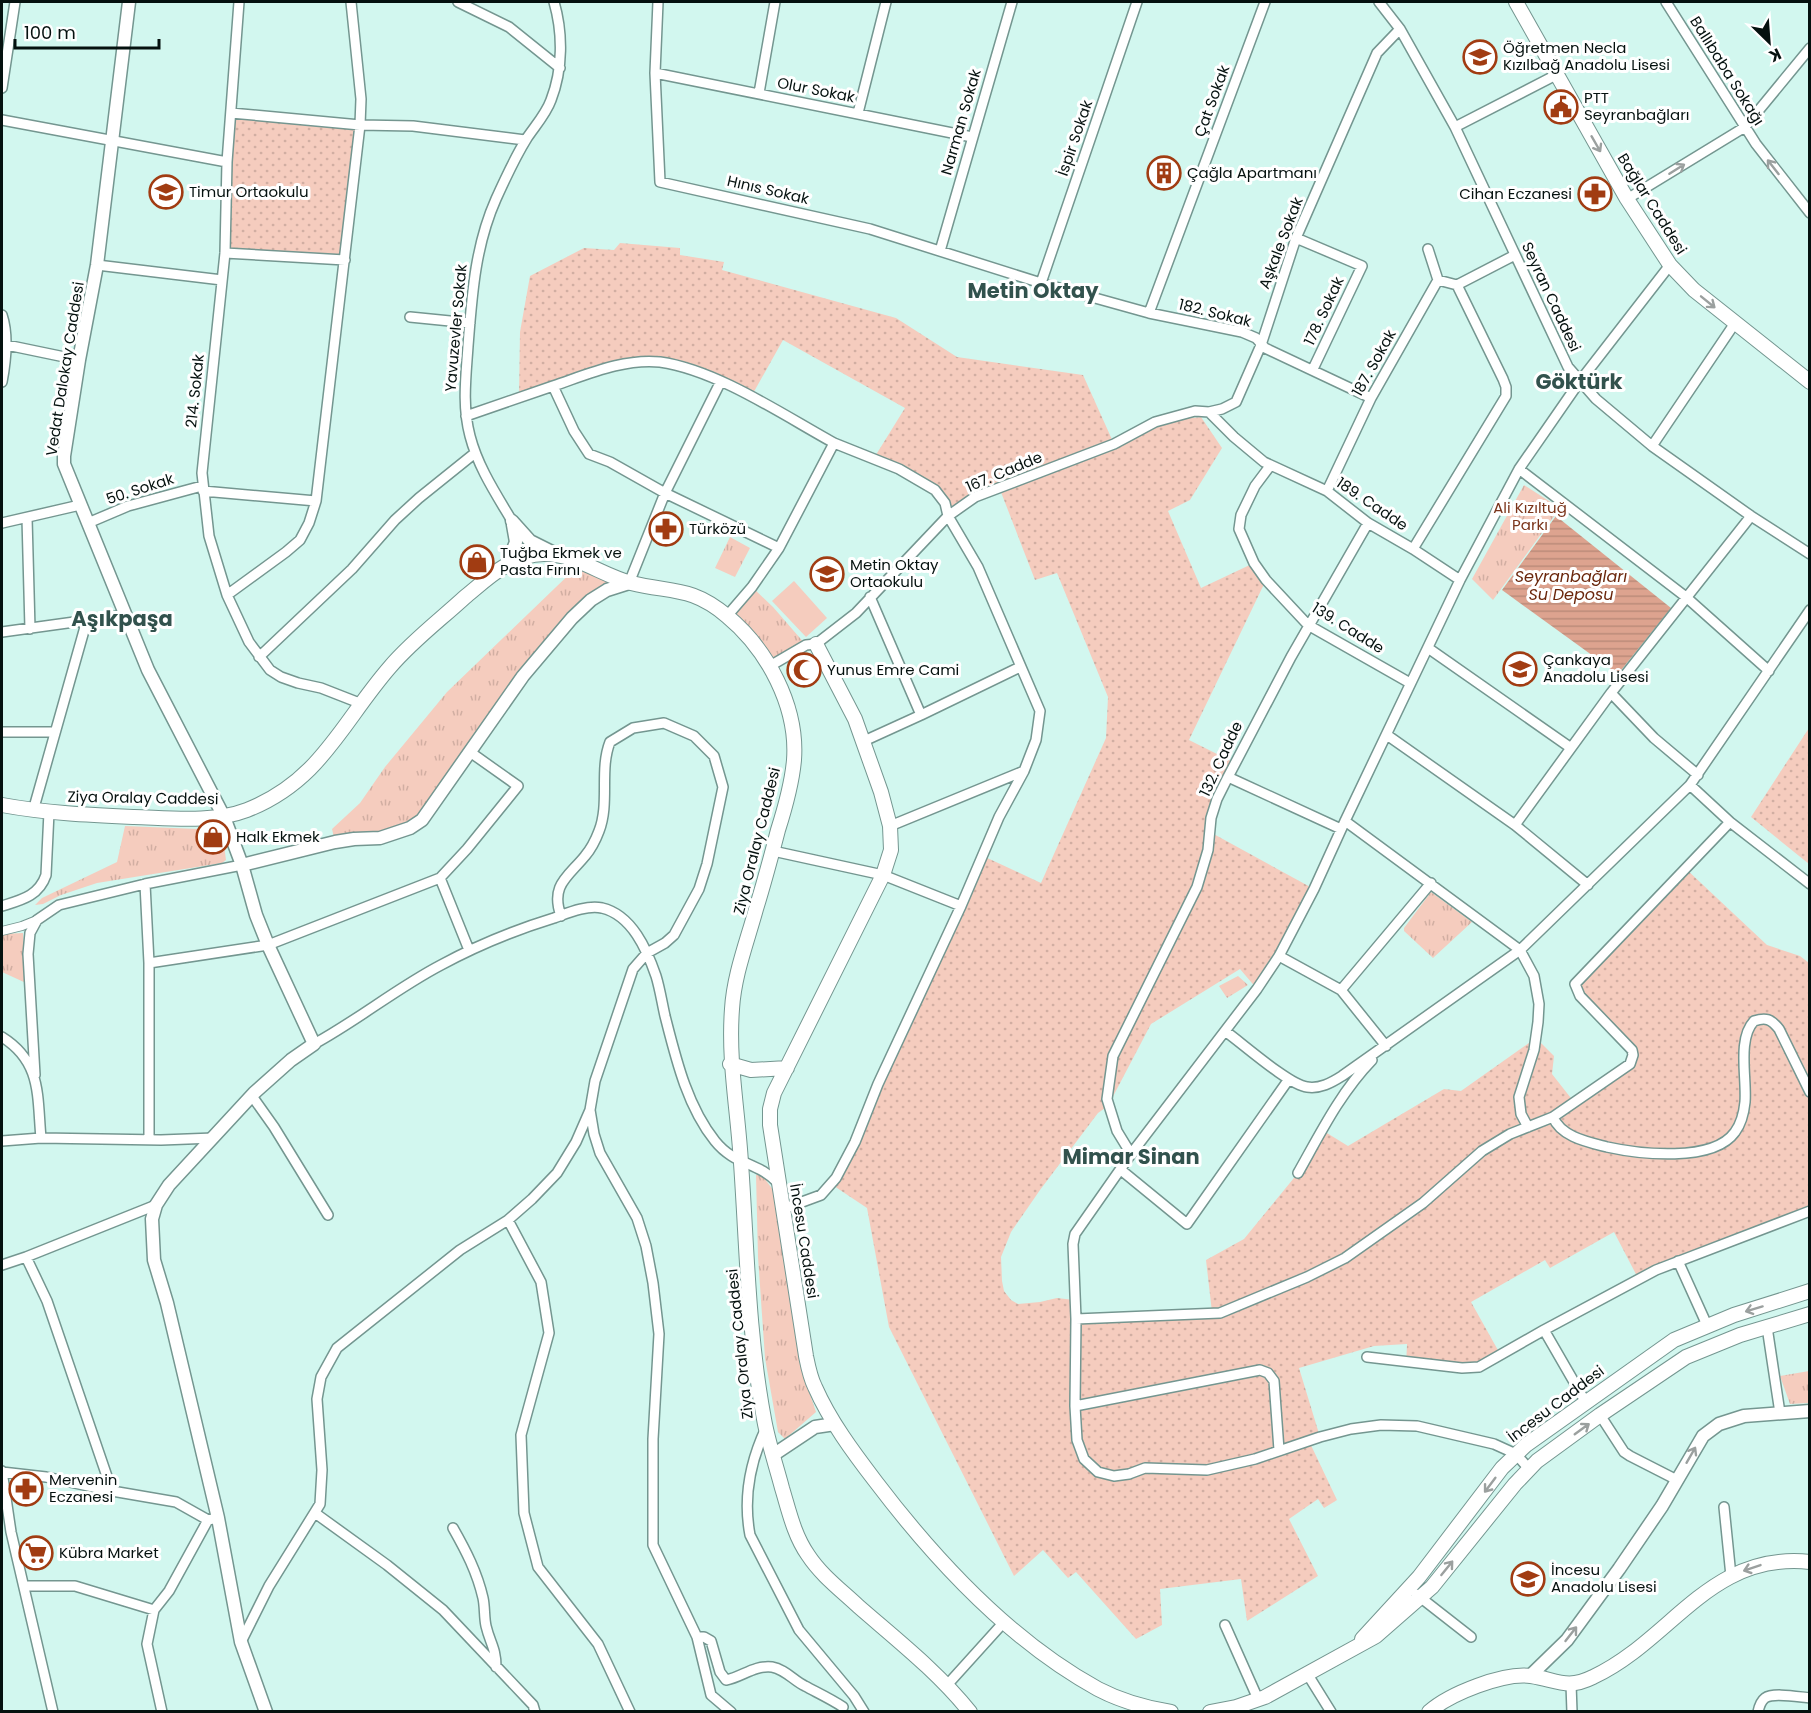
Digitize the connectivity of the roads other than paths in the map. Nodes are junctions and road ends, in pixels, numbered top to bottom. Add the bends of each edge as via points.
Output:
1 (15, 2) edge
2 (129, 2) edge
3 (239, 2) edge
4 (351, 2) edge
5 (458, 2) edge
6 (554, 2) edge
7 (658, 2) edge
8 (775, 2) edge
9 (886, 2) edge
10 (1012, 2) edge
11 (1137, 2) edge
12 (1265, 2) edge
13 (1379, 2) edge
14 (1516, 2) edge
15 (1666, 2) edge
16 (1400, 28) junction
17 (1809, 48) edge
18 (560, 68) junction
19 (655, 73) junction
20 (1556, 75) junction
21 (2, 88) edge
22 (759, 93) junction
23 (231, 113) junction
24 (858, 113) junction
25 (2, 120) edge
26 (360, 124) junction
27 (1745, 126) junction
28 (1455, 127) junction
29 (972, 136) junction
30 (525, 140) junction
31 (112, 141) junction
32 (227, 162) junction
33 (1627, 200) junction
34 (1809, 213) edge
35 (1296, 238) junction
36 (1428, 249) dead end
37 (940, 251) junction
38 (225, 253) junction
39 (1515, 255) junction
40 (345, 260) junction
41 (97, 265) junction
42 (1671, 265) junction
43 (222, 280) junction
44 (1438, 280) junction
45 (1041, 284) junction
46 (1457, 285) junction
47 (1149, 313) junction
48 (2, 315) edge
49 (410, 317) dead end
50 (470, 323) junction
51 (1735, 323) junction
52 (4, 344) edge
53 (1261, 345) junction
54 (79, 360) junction
55 (1313, 369) junction
56 (722, 381) junction
57 (1580, 381) junction
58 (2, 382) edge
59 (1809, 382) edge
60 (553, 386) junction
61 (1371, 398) junction
62 (1209, 412) junction
63 (466, 416) junction
64 (834, 443) junction
65 (1652, 446) junction
66 (475, 453) junction
67 (1270, 466) junction
68 (1520, 469) junction
69 (202, 489) junction
70 (665, 492) junction
71 (1327, 492) junction
72 (316, 501) junction
73 (80, 505) junction
74 (948, 516) junction
75 (1751, 516) junction
76 (27, 518) junction
77 (512, 521) junction
78 (2, 523) edge
79 (88, 523) junction
80 (1368, 523) junction
81 (778, 548) junction
82 (1413, 549) junction
83 (556, 554) junction
84 (1809, 554) edge
85 (507, 565) junction
86 (1460, 580) junction
87 (629, 583) junction
88 (227, 595) junction
89 (870, 597) junction
90 (1686, 597) junction
91 (1809, 610) edge
92 (125, 615) junction
93 (727, 616) junction
94 (87, 620) junction
95 (1806, 624) edge
96 (1308, 625) junction
97 (30, 629) junction
98 (2, 632) edge
99 (816, 644) junction
100 (1428, 648) junction
101 (259, 657) junction
102 (770, 666) junction
103 (1020, 667) junction
104 (1769, 671) junction
105 (1410, 683) junction
106 (1611, 693) junction
107 (362, 704) junction
108 (921, 715) junction
109 (2, 732) edge
110 (55, 732) junction
111 (1387, 735) junction
112 (864, 741) junction
113 (1570, 748) junction
114 (470, 752) junction
115 (1024, 771) junction
116 (1698, 776) junction
117 (1228, 777) junction
118 (1690, 785) junction
119 (2, 805) edge
120 (33, 811) junction
121 (48, 812) junction
122 (224, 817) junction
123 (1730, 822) junction
124 (1343, 825) junction
125 (1515, 825) junction
126 (890, 826) junction
127 (773, 851) junction
128 (242, 865) junction
129 (883, 875) junction
130 (440, 878) junction
131 (1431, 883) junction
132 (145, 884) junction
133 (1809, 884) edge
134 (1588, 885) junction
135 (2, 906) edge
136 (961, 906) junction
137 (561, 916) junction
138 (37, 920) junction
139 (2, 930) edge
140 (268, 945) junction
141 (1520, 950) junction
142 (469, 951) junction
143 (647, 952) junction
144 (1280, 956) junction
145 (149, 963) junction
146 (1341, 990) junction
147 (1225, 1031) junction
148 (2, 1037) edge
149 (314, 1044) junction
150 (1386, 1046) junction
151 (730, 1064) junction
152 (786, 1068) junction
153 (35, 1075) junction
154 (1289, 1079) junction
155 (1809, 1092) edge
156 (252, 1096) junction
157 (590, 1110) junction
158 (1553, 1117) junction
159 (1528, 1127) junction
160 (41, 1138) junction
161 (214, 1138) junction
162 (149, 1139) junction
163 (2, 1140) edge
164 (1131, 1154) junction
165 (741, 1163) junction
166 (1121, 1170) junction
167 (1298, 1173) dead end
168 (779, 1184) junction
169 (156, 1205) junction
170 (783, 1209) junction
171 (1809, 1211) edge
172 (328, 1215) dead end
173 (508, 1220) junction
174 (26, 1257) junction
175 (1678, 1261) junction
176 (2, 1265) edge
177 (1809, 1291) edge
178 (1809, 1314) edge
179 (1076, 1319) junction
180 (1707, 1325) junction
181 (1767, 1327) junction
182 (1544, 1330) junction
183 (1367, 1357) dead end
184 (1585, 1401) junction
185 (1075, 1406) junction
186 (1809, 1411) edge
187 (1780, 1413) junction
188 (1600, 1415) junction
189 (835, 1424) junction
190 (766, 1428) junction
191 (1279, 1450) junction
192 (1516, 1454) junction
193 (773, 1455) junction
194 (1528, 1469) junction
195 (2, 1472) edge
196 (1677, 1480) junction
197 (112, 1491) junction
198 (1724, 1507) dead end
199 (315, 1514) junction
200 (213, 1519) junction
201 (453, 1528) dead end
202 (1809, 1562) edge
203 (1731, 1576) junction
204 (24, 1587) junction
205 (1415, 1593) junction
206 (154, 1610) junction
207 (1004, 1622) junction
208 (1225, 1625) dead end
209 (697, 1637) junction
210 (1471, 1637) dead end
211 (241, 1641) junction
212 (496, 1667) junction
213 (1308, 1675) junction
214 (1530, 1676) junction
215 (948, 1684) junction
216 (1571, 1684) junction
217 (1809, 1698) edge
218 (1258, 1699) junction
219 (843, 1707) dead end
220 (1131, 1707) edge
221 (1234, 1709) edge
222 (53, 1712) edge
223 (162, 1712) edge
224 (266, 1712) edge
225 (535, 1712) edge
226 (630, 1712) edge
227 (731, 1712) edge
228 (864, 1712) edge
229 (970, 1712) edge
230 (1172, 1712) edge
231 (1210, 1712) edge
232 (1331, 1712) edge
233 (1429, 1712) edge
234 (1572, 1712) edge
235 (1758, 1712) edge

1 - 21 street
2 - 31 street, Vedat Dalokay Caddesi
3 - 23 street, 214. Sokak
4 - 26 street
5 - 18 street via 509,27
6 - 18 street, Yavuzevler Sokak
7 - 19 street, Hınıs Sokak
8 - 22 street
9 - 24 street
10 - 29 street, Narman Sokak
11 - 45 street, İspir Sokak
12 - 47 street, Çat Sokak
13 - 16 street, Seyran Caddesi
14 - 20 main road, Bağlar Caddesi
15 - 27 street, Ballıbaba Sokağı
16 - 28 street, Seyran Caddesi
16 - 35 street, Aşkale Sokak via 1377,52
17 - 27 street
18 - 30 street, Yavuzevler Sokak via 550,103
19 - 22 street, Olur Sokak
19 - 37 street, Hınıs Sokak via 660,182 859,226
20 - 28 street
20 -> 33 main road, Bağlar Caddesi
22 - 24 street, Olur Sokak
23 - 26 street
23 - 32 street, 214. Sokak
24 - 29 street, Olur Sokak
25 - 31 street
26 - 30 street via 413,126
26 - 40 street
33 -> 27 street
34 -> 27 street, Ballıbaba Sokağı
28 - 39 street, Seyran Caddesi
29 - 37 street, Narman Sokak
30 - 50 street, Yavuzevler Sokak via 485,226 473,282
31 - 32 street
31 - 41 street, Vedat Dalokay Caddesi
32 - 38 street, 214. Sokak
33 - 42 main road, Bağlar Caddesi
35 - 53 street, Aşkale Sokak
35 - 55 street, 178. Sokak via 1362,266
36 - 44 street
37 - 45 street, Hınıs Sokak
38 - 40 street
38 - 43 street, 214. Sokak
39 - 46 street
39 - 57 street, Seyran Caddesi via 1568,367
40 - 72 street
41 - 43 street
41 - 54 street, Vedat Dalokay Caddesi
42 -> 51 main road, Bağlar Caddesi via 1694,290
42 - 57 street
43 - 69 street, 214. Sokak
44 - 46 street
44 - 61 street, 187. Sokak
45 - 47 street, 182. Sokak
46 - 82 street via 1503,379 1506,396
47 - 53 street, 182. Sokak via 1242,332
48 - 52 street
49 - 50 street
50 - 63 street, Yavuzevler Sokak
51 - 59 main road, Bağlar Caddesi
51 - 65 street
52 - 54 street
52 - 58 street
53 - 55 street, 182. Sokak
53 - 62 street, 167. Cadde via 1236,402
54 - 73 street, Vedat Dalokay Caddesi via 64,456
55 - 61 street, 182. Sokak
56 - 60 street via 657,362 628,364
56 - 64 street
56 - 70 street
57 - 65 street, Seyran Caddesi
57 - 68 street
60 - 63 street
60 - 70 street via 589,454
61 - 71 street, 187. Sokak
62 - 67 street, 189. Cadde
62 - 74 street, 167. Cadde via 1195,411 1155,422 1114,444 975,497
63 - 66 street, Yavuzevler Sokak
64 - 74 street via 922,481 945,502
64 - 81 street
65 - 75 street, Seyran Caddesi
66 - 77 street, Yavuzevler Sokak
66 - 101 street via 395,520 352,569
67 - 71 street, 189. Cadde
67 - 96 street, 139. Cadde via 1255,486 1241,515 1239,529 1266,580
68 - 86 street
68 - 90 street
69 - 72 street
69 - 79 street, 50. Sokak via 128,506
69 - 88 street, 214. Sokak via 208,536
70 - 81 street
70 - 87 street
71 - 80 street, 189. Cadde
72 - 88 street via 300,540
73 - 76 street
73 - 79 street, Vedat Dalokay Caddesi
74 - 89 street, 167. Cadde
74 - 103 street via 978,567
75 - 84 street, Seyran Caddesi
75 - 90 street
76 - 78 street
76 - 97 street
77 - 83 street via 530,541
77 - 85 street via 516,542
79 - 92 street, Vedat Dalokay Caddesi
80 - 82 street, 189. Cadde
80 - 96 street, 132. Cadde
81 - 93 street
82 - 86 street, 189. Cadde
83 - 85 main road, Ziya Oralay Caddesi via 531,555
83 - 87 main road, Ziya Oralay Caddesi
85 - 107 main road, Ziya Oralay Caddesi via 422,635 390,666
86 - 100 street
87 - 93 main road, Ziya Oralay Caddesi via 695,595
87 - 114 street via 591,600 572,618 523,676
88 - 101 street, 214. Sokak
89 - 99 street, 167. Cadde
89 - 108 street
90 - 104 street
90 - 106 street
91 - 95 street
92 - 94 street
92 - 122 street, Vedat Dalokay Caddesi via 148,670
93 - 102 main road, Ziya Oralay Caddesi
94 - 97 street
94 - 110 street
95 - 104 street
96 - 105 street, 139. Cadde
96 - 117 street, 132. Cadde
97 - 98 street
99 - 102 street, 167. Cadde via 806,645
99 - 112 main road, İncesu Caddesi
100 - 105 street
100 - 113 street
101 - 107 street, 214. Sokak via 280,677
102 - 127 main road, Ziya Oralay Caddesi via 787,708 794,758
103 - 108 street
103 - 115 street via 1040,711 1036,740
104 - 116 street
105 - 111 street
106 - 113 street
106 - 116 street
107 - 122 main road, Ziya Oralay Caddesi via 303,777 249,809
108 - 112 street
109 - 110 street
110 - 120 street
111 - 124 street
111 - 125 street
112 - 126 main road, İncesu Caddesi
113 - 125 street
114 - 128 street via 427,814 410,828 380,838 335,842
114 - 130 street via 518,786
115 - 126 street
115 - 136 street via 999,817
116 - 118 street
117 - 124 street
117 - 164 street, 132. Cadde via 1211,818 1208,850 1197,887 1113,1056 1107,1099 1117,1131
118 - 123 street
118 - 134 street
119 - 120 main road, Ziya Oralay Caddesi
120 - 121 main road, Ziya Oralay Caddesi
121 - 122 main road, Ziya Oralay Caddesi
121 - 135 street via 43,882 32,895
122 - 128 street, Vedat Dalokay Caddesi
123 - 133 street
123 - 158 street via 1578,980 1580,996 1633,1055 1630,1064
124 - 131 street
124 - 144 street
125 - 134 street
126 - 129 main road, İncesu Caddesi via 891,850
127 - 129 street
127 - 151 main road, Ziya Oralay Caddesi via 738,969
128 - 132 street
128 - 140 street, Vedat Dalokay Caddesi
129 - 136 street
129 - 152 main road, İncesu Caddesi
130 - 140 street
130 - 142 street
131 - 141 street
131 - 146 street
132 - 138 street via 59,905
132 - 145 street
134 - 141 street
136 - 170 street via 836,1178 821,1195
137 - 142 street
137 - 143 street via 588,908 612,912 624,920
137 - 143 street via 556,903 558,890 586,856 600,828 609,742 633,728 664,723 694,736 714,756 723,787 699,889 674,935
138 - 139 street
138 - 153 street via 30,933 28,954
140 - 145 street
140 - 149 street, Vedat Dalokay Caddesi
141 - 150 street
141 - 159 street via 1534,976 1539,1004 1534,1050 1519,1097
142 - 149 street
143 - 157 street via 633,969 595,1080
143 - 165 street via 693,1108 717,1143
144 - 146 street
144 - 147 street
145 - 162 street
146 - 150 street
147 - 154 street
147 - 164 street
148 - 153 street via 20,1052
149 - 156 street
150 - 154 street via 1330,1083 1303,1087
150 - 167 street via 1352,1083
151 - 152 main road via 751,1070
151 - 165 main road, Ziya Oralay Caddesi
152 - 168 main road, İncesu Caddesi via 770,1109
153 - 160 street
154 - 166 street via 1187,1224
155 - 158 street via 1779,1029 1774,1022 1761,1019 1754,1021 1748,1032 1742,1119 1737,1131 1718,1145 1671,1154 1613,1148 1566,1133
156 - 161 street
156 - 172 street
157 - 173 street via 557,1173
157 - 209 street via 600,1153 637,1218 646,1246 659,1334 653,1439 654,1545
158 - 159 street
159 - 179 street via 1482,1151 1423,1203 1345,1258 1307,1277 1220,1312
160 - 162 street
160 - 163 street
161 - 162 street
161 - 169 street via 169,1185
164 - 166 street
165 - 168 street via 769,1173
165 - 190 main road, Ziya Oralay Caddesi via 755,1352
166 - 179 street via 1075,1234
168 - 170 main road, İncesu Caddesi
169 - 174 street
169 - 200 street via 151,1232 154,1260 167,1303
170 - 189 main road, İncesu Caddesi via 806,1356 814,1385
171 - 175 street
173 - 199 street via 460,1250 337,1348 321,1377 317,1399 322,1470 320,1504
173 - 226 street via 541,1282 549,1333 521,1435 524,1513 538,1567 598,1644
174 - 176 street
174 - 197 street via 47,1301
175 - 180 street
175 - 182 street
177 -> 180 main road, İncesu Caddesi
178 - 181 main road, İncesu Caddesi
179 - 185 street
180 - 184 main road, İncesu Caddesi via 1674,1340
181 - 187 street
181 - 188 main road, İncesu Caddesi via 1686,1357
182 - 183 street via 1488,1363 1472,1368
182 - 184 street
184 - 192 main road, İncesu Caddesi
185 - 191 street via 1077,1440 1084,1459 1098,1472 1114,1476 1145,1468 1207,1470
185 - 191 street via 1260,1370 1274,1381
186 - 187 street
196 -> 187 street via 1702,1436 1710,1430 1736,1418
194 -> 188 main road, İncesu Caddesi
188 - 196 street via 1624,1452
189 - 193 street via 814,1426
189 - 207 main road, İncesu Caddesi via 896,1507
190 - 193 main road, Ziya Oralay Caddesi
190 - 228 street via 755,1452 747,1489 750,1535 800,1630
191 - 192 street via 1351,1428 1408,1425 1467,1436
192 - 194 street
192 -> 205 main road, İncesu Caddesi
193 - 215 main road, Ziya Oralay Caddesi via 794,1527 816,1567
205 -> 194 main road, İncesu Caddesi via 1431,1587
195 - 197 street
195 - 204 street
214 -> 196 street via 1567,1640
197 - 200 street via 176,1502
198 - 203 street
199 - 211 street via 269,1586
199 - 212 street via 419,1589
200 - 206 street
200 - 211 street
201 - 212 street via 471,1558 479,1583
202 -> 203 main road via 1776,1562
203 - 216 main road via 1700,1595 1632,1654 1592,1678
204 - 206 street via 75,1586
204 - 222 street
205 - 210 street
205 - 213 main road, İncesu Caddesi via 1356,1646
206 - 223 street via 147,1644
207 - 215 street
207 - 220 main road, İncesu Caddesi via 1042,1653
208 - 218 street
209 - 219 street via 711,1641 726,1680 749,1670 773,1667
209 - 227 street via 711,1695
211 - 224 street
212 - 225 street via 533,1705
213 - 218 main road, İncesu Caddesi
213 - 232 street
214 - 216 main road
214 - 233 main road via 1475,1687 1440,1702
215 - 229 main road, Ziya Oralay Caddesi
216 - 234 street
217 - 235 street via 1766,1697
218 - 221 main road, İncesu Caddesi
220 - 230 main road, İncesu Caddesi
221 - 231 main road, İncesu Caddesi

